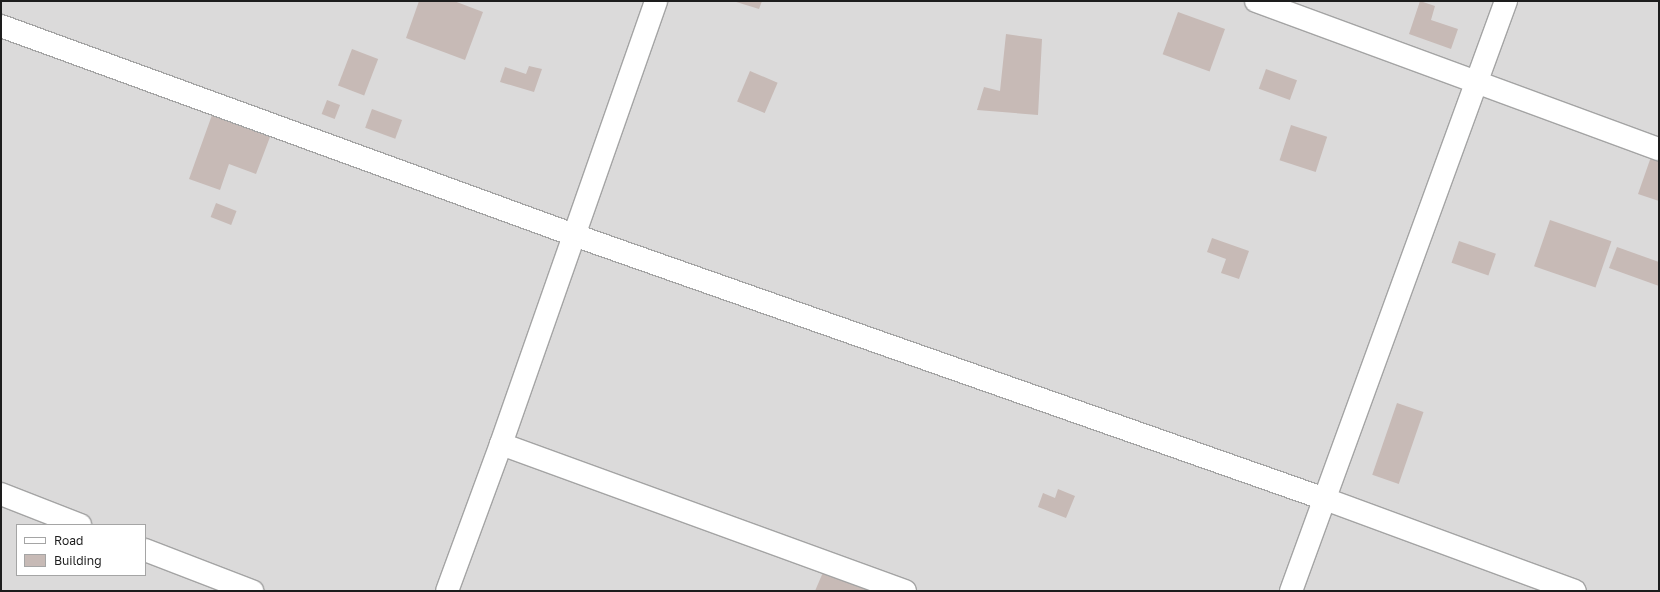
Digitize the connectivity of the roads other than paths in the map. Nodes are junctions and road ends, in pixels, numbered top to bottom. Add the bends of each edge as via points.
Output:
1 (656, 1) edge
2 (1256, 1) edge
3 (1506, 1) edge
4 (1, 26) edge
5 (1476, 84) junction
6 (1659, 149) edge
7 (574, 235) junction
8 (501, 444) junction
9 (1, 494) edge
10 (1325, 499) junction
11 (77, 524) edge
12 (146, 550) edge
13 (252, 591) edge
14 (447, 591) edge
15 (905, 591) edge
16 (1291, 591) edge
17 (1575, 591) edge

1 - 7 street
2 - 5 street
3 - 5 street
4 - 7 street
5 - 6 street
5 - 10 street
7 - 8 street
7 - 10 street
8 - 14 street
8 - 15 street
9 - 11 street
10 - 16 street
10 - 17 street
12 - 13 street

